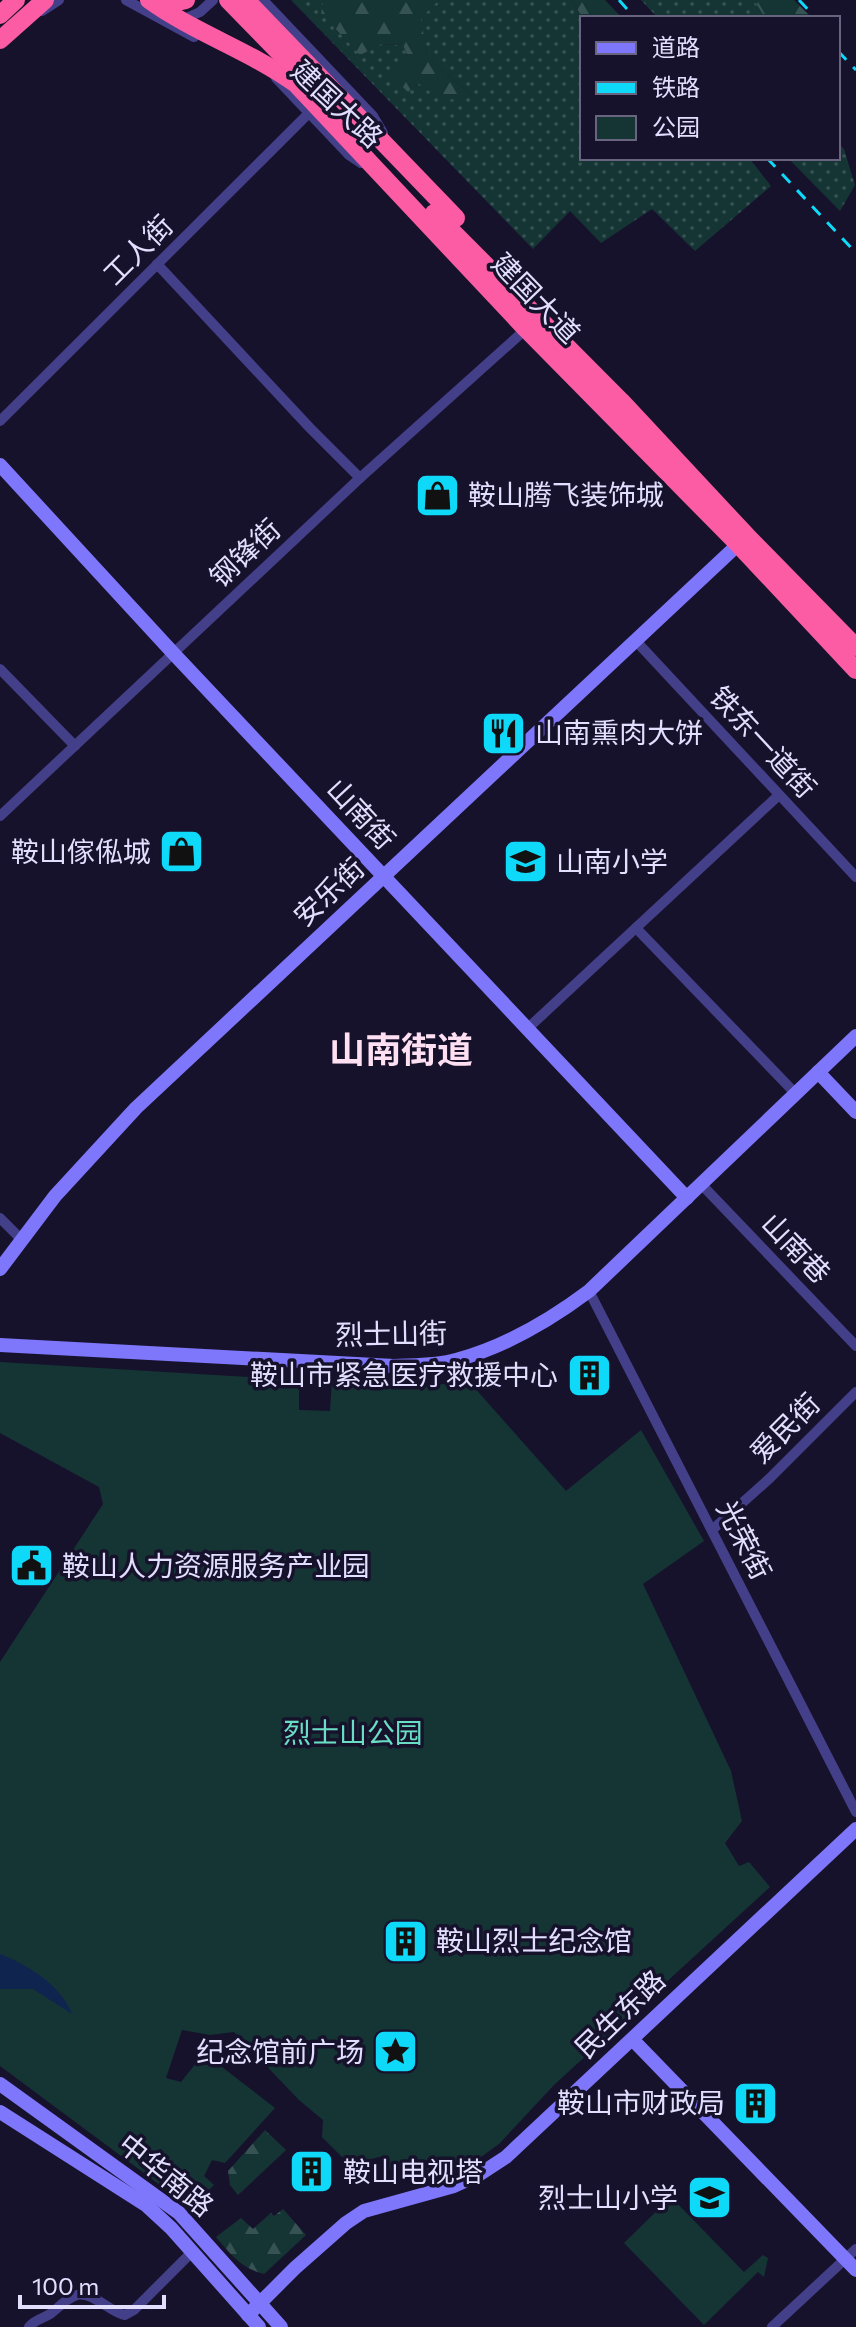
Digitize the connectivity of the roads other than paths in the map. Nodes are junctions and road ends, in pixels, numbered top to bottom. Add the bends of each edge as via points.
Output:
1 (16, 0) edge
2 (29, 0) edge
3 (45, 0) edge
4 (59, 0) edge
5 (126, 0) edge
6 (186, 0) edge
7 (213, 0) edge
8 (228, 0) edge
9 (246, 0) edge
10 (263, 0) edge
11 (144, 2) edge
12 (166, 13) edge
13 (0, 15) edge
14 (0, 27) edge
15 (0, 40) edge
16 (0, 51) edge
17 (318, 115) junction
18 (399, 159) junction
19 (157, 264) junction
20 (526, 329) junction
21 (621, 401) junction
22 (0, 421) edge
23 (0, 465) edge
24 (360, 478) junction
25 (742, 540) junction
26 (635, 640) junction
27 (856, 647) edge
28 (174, 654) junction
29 (0, 669) edge
30 (856, 670) edge
31 (75, 746) junction
32 (779, 795) junction
33 (0, 816) edge
34 (383, 876) junction
35 (856, 877) edge
36 (636, 928) junction
37 (527, 1029) junction
38 (856, 1036) edge
39 (818, 1072) junction
40 (795, 1093) junction
41 (856, 1112) edge
42 (701, 1184) junction
43 (687, 1198) junction
44 (0, 1218) edge
45 (22, 1240) junction
46 (0, 1269) edge
47 (589, 1291) junction
48 (0, 1345) edge
49 (856, 1346) edge
50 (856, 1392) edge
51 (712, 1530) junction
52 (856, 1812) edge
53 (856, 1829) edge
54 (633, 2040) junction
55 (4, 2092) edge
56 (0, 2112) edge
57 (193, 2251) junction
58 (851, 2254) edge
59 (856, 2270) edge
60 (259, 2303) junction
61 (248, 2315) junction
62 (29, 2327) edge
63 (259, 2327) edge
64 (281, 2327) edge
65 (772, 2327) edge

1 - 13 highway
2 - 14 highway
3 - 15 highway
4 - 16 street
5 - 11 street
6 - 11 highway
7 - 12 street via 190,19
8 - 21 highway, 建国大道
9 - 18 highway
10 - 18 street via 373,116
11 - 12 highway, 建国大道
12 - 17 highway, 建国大道 via 269,64 296,84
17 - 19 street, 工人街
17 - 20 highway, 建国大道 via 386,179
18 - 21 highway via 556,322
19 - 22 street, 工人街
19 - 24 street
20 - 24 street, 钢锋街
20 - 25 highway, 建国大道
21 - 25 highway, 建国大道
23 - 28 main road, 山南街
24 - 28 street, 钢锋街
25 - 26 main road, 安乐街
25 - 27 highway, 建国大道
25 - 30 highway, 建国大道
26 - 32 street, 铁东一道街
26 - 34 main road, 安乐街
28 - 31 street, 钢锋街
28 - 34 main road, 山南街
29 - 31 street
31 - 33 street, 钢锋街
32 - 35 street, 铁东一道街
32 - 36 street
34 - 37 main road, 山南街
34 - 45 main road, 安乐街 via 136,1108
36 - 37 street
36 - 40 street
37 - 43 main road, 山南街
38 - 39 main road, 烈士山街
39 - 40 main road, 烈士山街
39 - 41 main road
40 - 42 main road, 烈士山街
42 - 43 main road, 烈士山街
42 - 49 street, 山南巷
43 - 47 main road, 烈士山街
44 - 45 street
45 - 46 main road, 安乐街
47 - 48 main road, 烈士山街 via 522,1334 455,1361 424,1365
47 - 51 street, 光荣街
50 - 51 street, 爱民街
51 - 52 street, 光荣街
53 - 54 main road, 民生东路
54 - 58 main road
54 - 60 main road, 民生东路 via 506,2157 454,2186 364,2211
55 - 60 main road, 中华南路 via 179,2213
56 - 57 main road, 中华南路 via 146,2205
57 - 61 main road, 中华南路
57 - 62 street via 125,2315 77,2295
58 - 59 main road
58 - 65 street
60 - 61 main road, 民生东路
60 - 64 main road, 中华南路
61 - 63 main road, 中华南路

